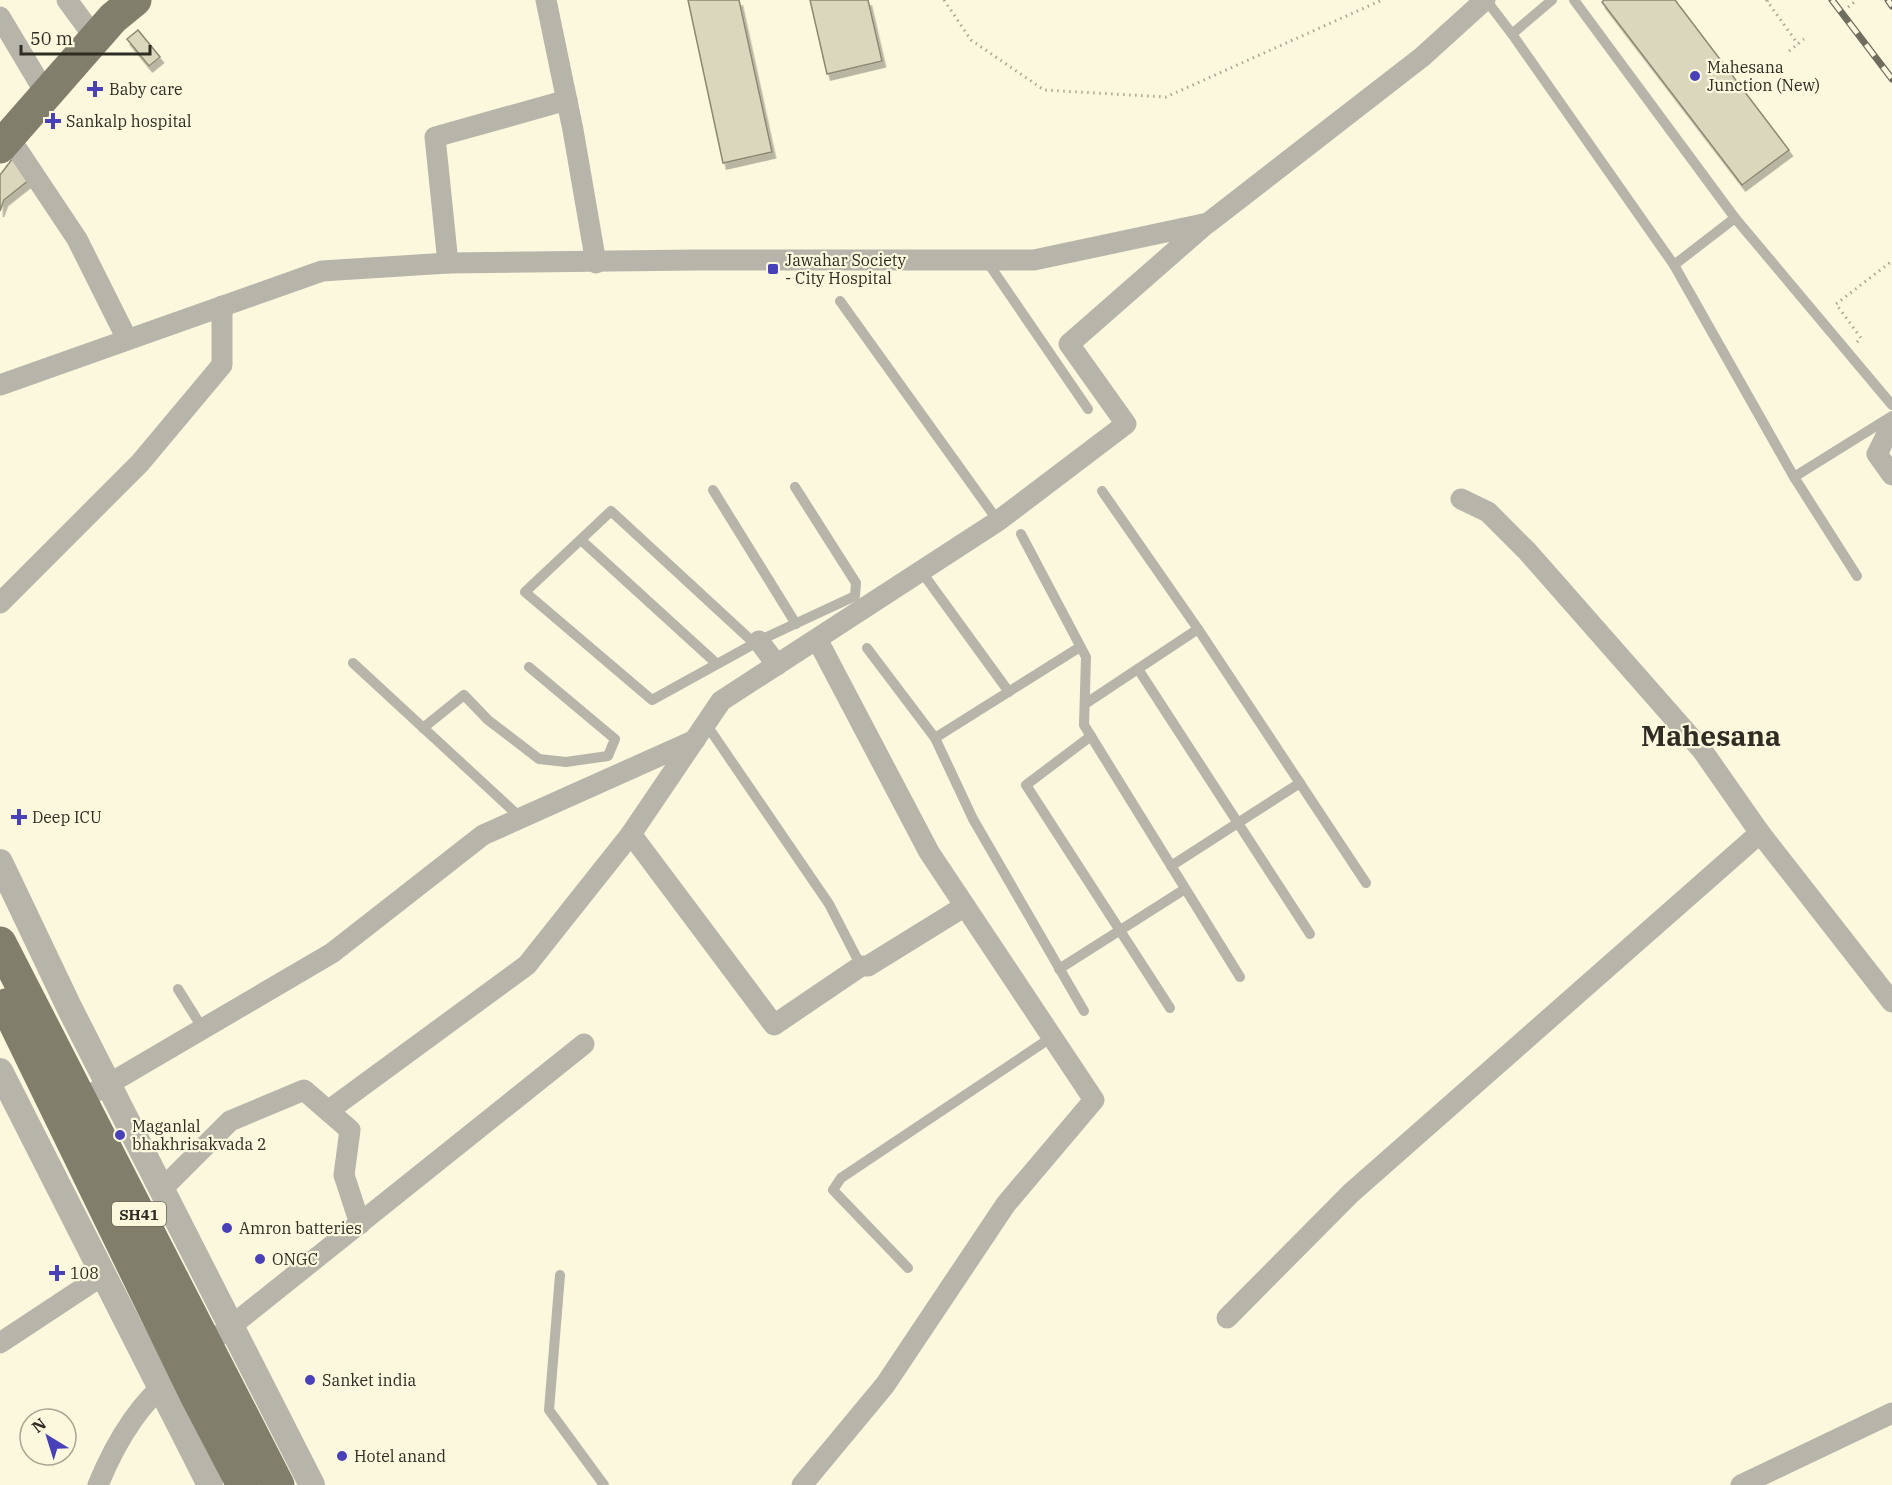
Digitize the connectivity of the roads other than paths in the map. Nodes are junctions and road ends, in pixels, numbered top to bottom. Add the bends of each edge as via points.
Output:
1 (67, 0) edge
2 (135, 0) edge
3 (546, 0) edge
4 (1485, 0) edge
5 (1552, 0) edge
6 (1574, 0) edge
7 (0, 17) edge
8 (1512, 34) junction
9 (95, 38) junction
10 (46, 94) junction
11 (567, 100) junction
12 (4, 142) edge
13 (1735, 218) junction
14 (1208, 223) junction
15 (986, 260) junction
16 (448, 263) junction
17 (596, 263) junction
18 (1674, 265) junction
19 (840, 301) dead end
20 (222, 306) junction
21 (127, 339) junction
22 (0, 385) edge
23 (1892, 405) edge
24 (1088, 409) dead end
25 (1892, 416) edge
26 (1892, 424) edge
27 (1892, 475) edge
28 (1794, 477) junction
29 (795, 487) dead end
30 (713, 490) dead end
31 (1102, 491) dead end
32 (1461, 499) dead end
33 (998, 521) junction
34 (1021, 534) dead end
35 (581, 540) junction
36 (921, 571) junction
37 (1857, 576) dead end
38 (0, 603) edge
39 (796, 624) junction
40 (1198, 629) junction
41 (817, 639) junction
42 (759, 641) junction
43 (1080, 647) junction
44 (867, 648) dead end
45 (353, 663) dead end
46 (717, 664) junction
47 (777, 665) junction
48 (529, 667) dead end
49 (1138, 669) junction
50 (1009, 692) junction
51 (1085, 704) junction
52 (423, 728) junction
53 (701, 732) junction
54 (1091, 736) junction
55 (935, 738) junction
56 (1300, 783) junction
57 (521, 818) junction
58 (1238, 823) junction
59 (1760, 833) junction
60 (631, 834) junction
61 (0, 862) edge
62 (1171, 866) junction
63 (1366, 883) dead end
64 (1185, 889) junction
65 (965, 906) junction
66 (1120, 930) junction
67 (1311, 934) dead end
68 (0, 943) edge
69 (861, 966) junction
70 (1059, 969) junction
71 (1240, 977) dead end
72 (178, 989) dead end
73 (0, 993) edge
74 (1892, 1002) edge
75 (1170, 1008) dead end
76 (1084, 1011) dead end
77 (203, 1029) junction
78 (1052, 1037) junction
79 (584, 1044) dead end
80 (0, 1071) edge
81 (108, 1084) junction
82 (80, 1101) junction
83 (327, 1111) junction
84 (77, 1151) junction
85 (49, 1168) junction
86 (162, 1189) junction
87 (360, 1224) junction
88 (908, 1268) dead end
89 (103, 1275) junction
90 (561, 1275) dead end
91 (1227, 1318) dead end
92 (231, 1325) junction
93 (0, 1343) edge
94 (207, 1347) junction
95 (172, 1378) junction
96 (1892, 1413) edge
97 (98, 1485) edge
98 (210, 1485) edge
99 (243, 1485) edge
100 (278, 1485) edge
101 (312, 1485) edge
102 (604, 1485) edge
103 (802, 1485) edge
104 (1741, 1485) edge

1 - 9 street
2 - 9 main road
3 - 11 street
4 - 8 lane
4 - 14 street via 1422,57
5 - 8 lane
6 - 13 lane
7 - 10 street
8 - 18 lane
9 - 10 main road
10 - 12 main road
11 - 16 street via 435,137
11 - 17 street
12 - 21 street via 77,239
13 - 18 lane
13 - 23 lane
14 - 15 street via 1034,260
14 - 33 street via 1069,344 1126,424
15 - 17 street
15 - 24 lane
16 - 17 street
16 - 20 street via 322,271
18 - 28 lane
19 - 33 lane
20 - 21 street
20 - 38 street via 222,365 140,463
21 - 22 street
25 - 28 lane
26 - 27 street via 1877,454
28 - 37 lane
29 - 39 lane via 855,583 855,596
30 - 39 lane
31 - 40 lane
32 - 59 street via 1488,512 1527,551 1702,750
33 - 36 street
34 - 43 lane
35 - 42 lane via 611,511 754,643
35 - 46 lane
35 - 46 lane via 525,592 652,700
36 - 41 street
36 - 50 lane
39 - 42 lane
40 - 49 lane
40 - 56 lane
41 - 47 street
41 - 65 street via 929,852
42 - 46 lane
42 - 47 street
43 - 50 lane
43 - 51 lane via 1086,657
44 - 55 lane
45 - 52 lane
47 - 53 street via 721,701
48 - 52 lane via 615,739 608,756 566,762 538,759 488,720 464,695
49 - 51 lane
49 - 58 lane
50 - 55 lane
51 - 54 lane via 1084,725
52 - 57 lane
53 - 57 street
53 - 60 street
53 - 69 lane via 829,904
54 - 62 lane
54 - 66 lane via 1026,785
55 - 70 lane via 973,819
56 - 58 lane
56 - 63 lane
57 - 77 street via 483,835 332,953
58 - 62 lane
58 - 67 lane
59 - 74 street
59 - 91 street via 1351,1193
60 - 69 street via 774,1025
60 - 83 street via 526,965
61 - 81 street
62 - 64 lane
64 - 66 lane
64 - 71 lane
65 - 69 street via 868,966
65 - 78 street
66 - 70 lane
66 - 75 lane
68 - 82 main road, SH41
70 - 76 lane
72 - 77 lane
73 - 84 main road, SH41
77 - 81 street
78 - 88 lane via 841,1178 833,1190
78 - 103 street via 1095,1100 1006,1204 885,1385
79 - 87 street
80 - 85 street
81 - 82 street
81 - 86 street
82 - 94 main road, SH41
83 - 86 street via 304,1090 230,1121
83 - 87 street via 350,1130 344,1175
84 - 85 street
84 - 95 main road, SH41
85 - 89 street
86 - 92 street
87 - 92 street
89 - 93 street
89 - 95 street
90 - 102 lane via 549,1410
92 - 94 street
92 - 101 street
94 - 95 street
94 - 100 main road, SH41
95 - 97 street via 130,1423
95 - 98 street
95 - 99 main road, SH41
96 - 104 street

